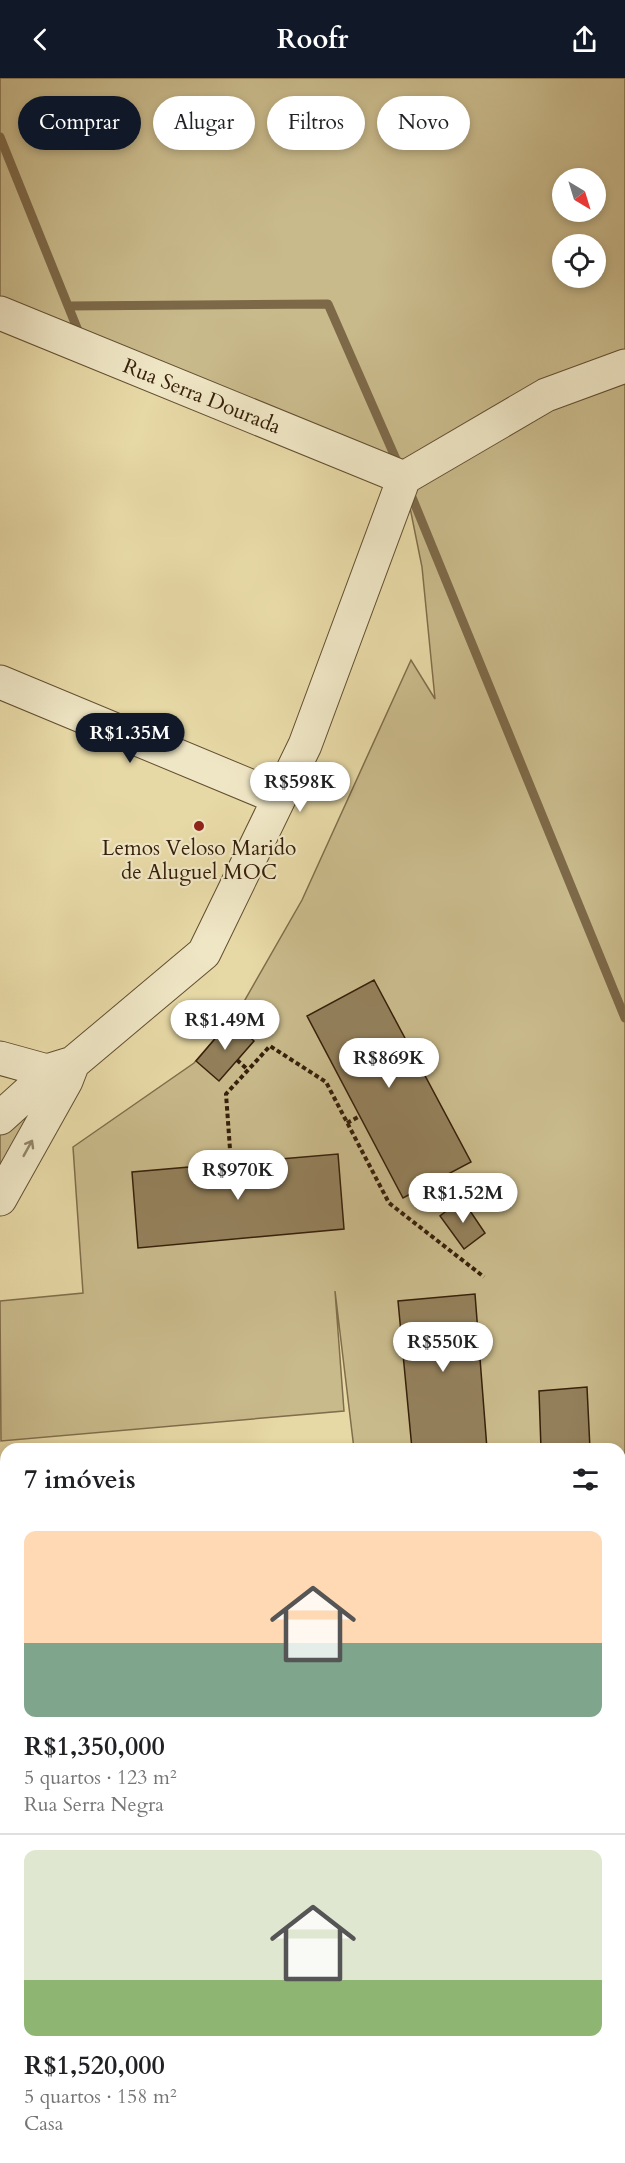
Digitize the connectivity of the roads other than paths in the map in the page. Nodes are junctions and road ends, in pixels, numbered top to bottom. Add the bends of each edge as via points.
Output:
1 (0, 313) edge
2 (625, 366) edge
3 (404, 478) junction
4 (0, 682) edge
5 (279, 798) junction
6 (0, 1058) edge
7 (0, 1066) edge
8 (54, 1082) junction
9 (0, 1118) edge
10 (0, 1199) edge

1 - 3 street, Rua Serra Dourada
2 - 3 street via 546,395
3 - 5 street via 305,745
4 - 5 street
5 - 8 street via 204,953
6 - 8 street
7 - 8 street
8 - 9 street
10 -> 8 street

